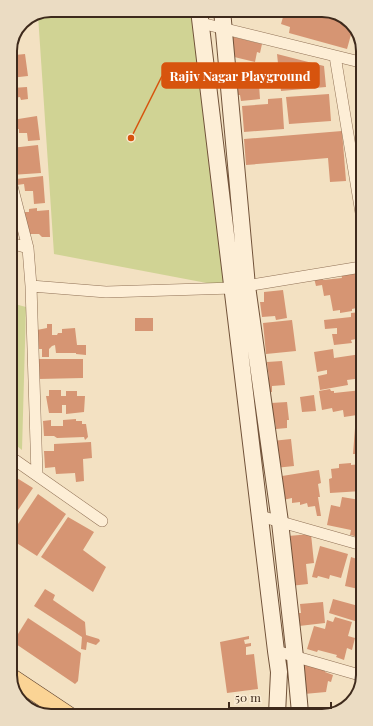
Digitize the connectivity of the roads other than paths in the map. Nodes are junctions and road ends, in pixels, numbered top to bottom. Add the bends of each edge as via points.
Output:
1 (200, 17) edge
2 (223, 17) edge
3 (225, 29) junction
4 (335, 56) junction
5 (356, 61) edge
6 (356, 183) edge
7 (17, 205) edge
8 (17, 245) edge
9 (28, 248) junction
10 (356, 268) edge
11 (31, 286) junction
12 (240, 287) junction
13 (17, 462) edge
14 (36, 475) junction
15 (260, 516) junction
16 (102, 521) dead end
17 (280, 522) junction
18 (356, 543) edge
19 (276, 651) junction
20 (295, 657) junction
21 (356, 674) edge
22 (18, 681) edge
23 (60, 709) edge
24 (277, 709) edge
25 (300, 709) edge

1 - 3 street
1 - 12 street
2 - 3 street
3 - 4 street
3 - 12 street
4 - 5 street
4 - 6 street
7 - 9 street
8 - 9 street
9 - 11 street
10 - 12 street
11 - 12 street via 106,292
11 - 14 street
12 - 15 street
12 - 17 street
13 - 14 street
14 - 16 street
15 - 17 street
15 - 19 street
17 - 18 street
17 - 20 street
19 - 20 street
19 - 24 street via 279,672
20 - 21 street
20 - 25 street
22 - 23 main road

